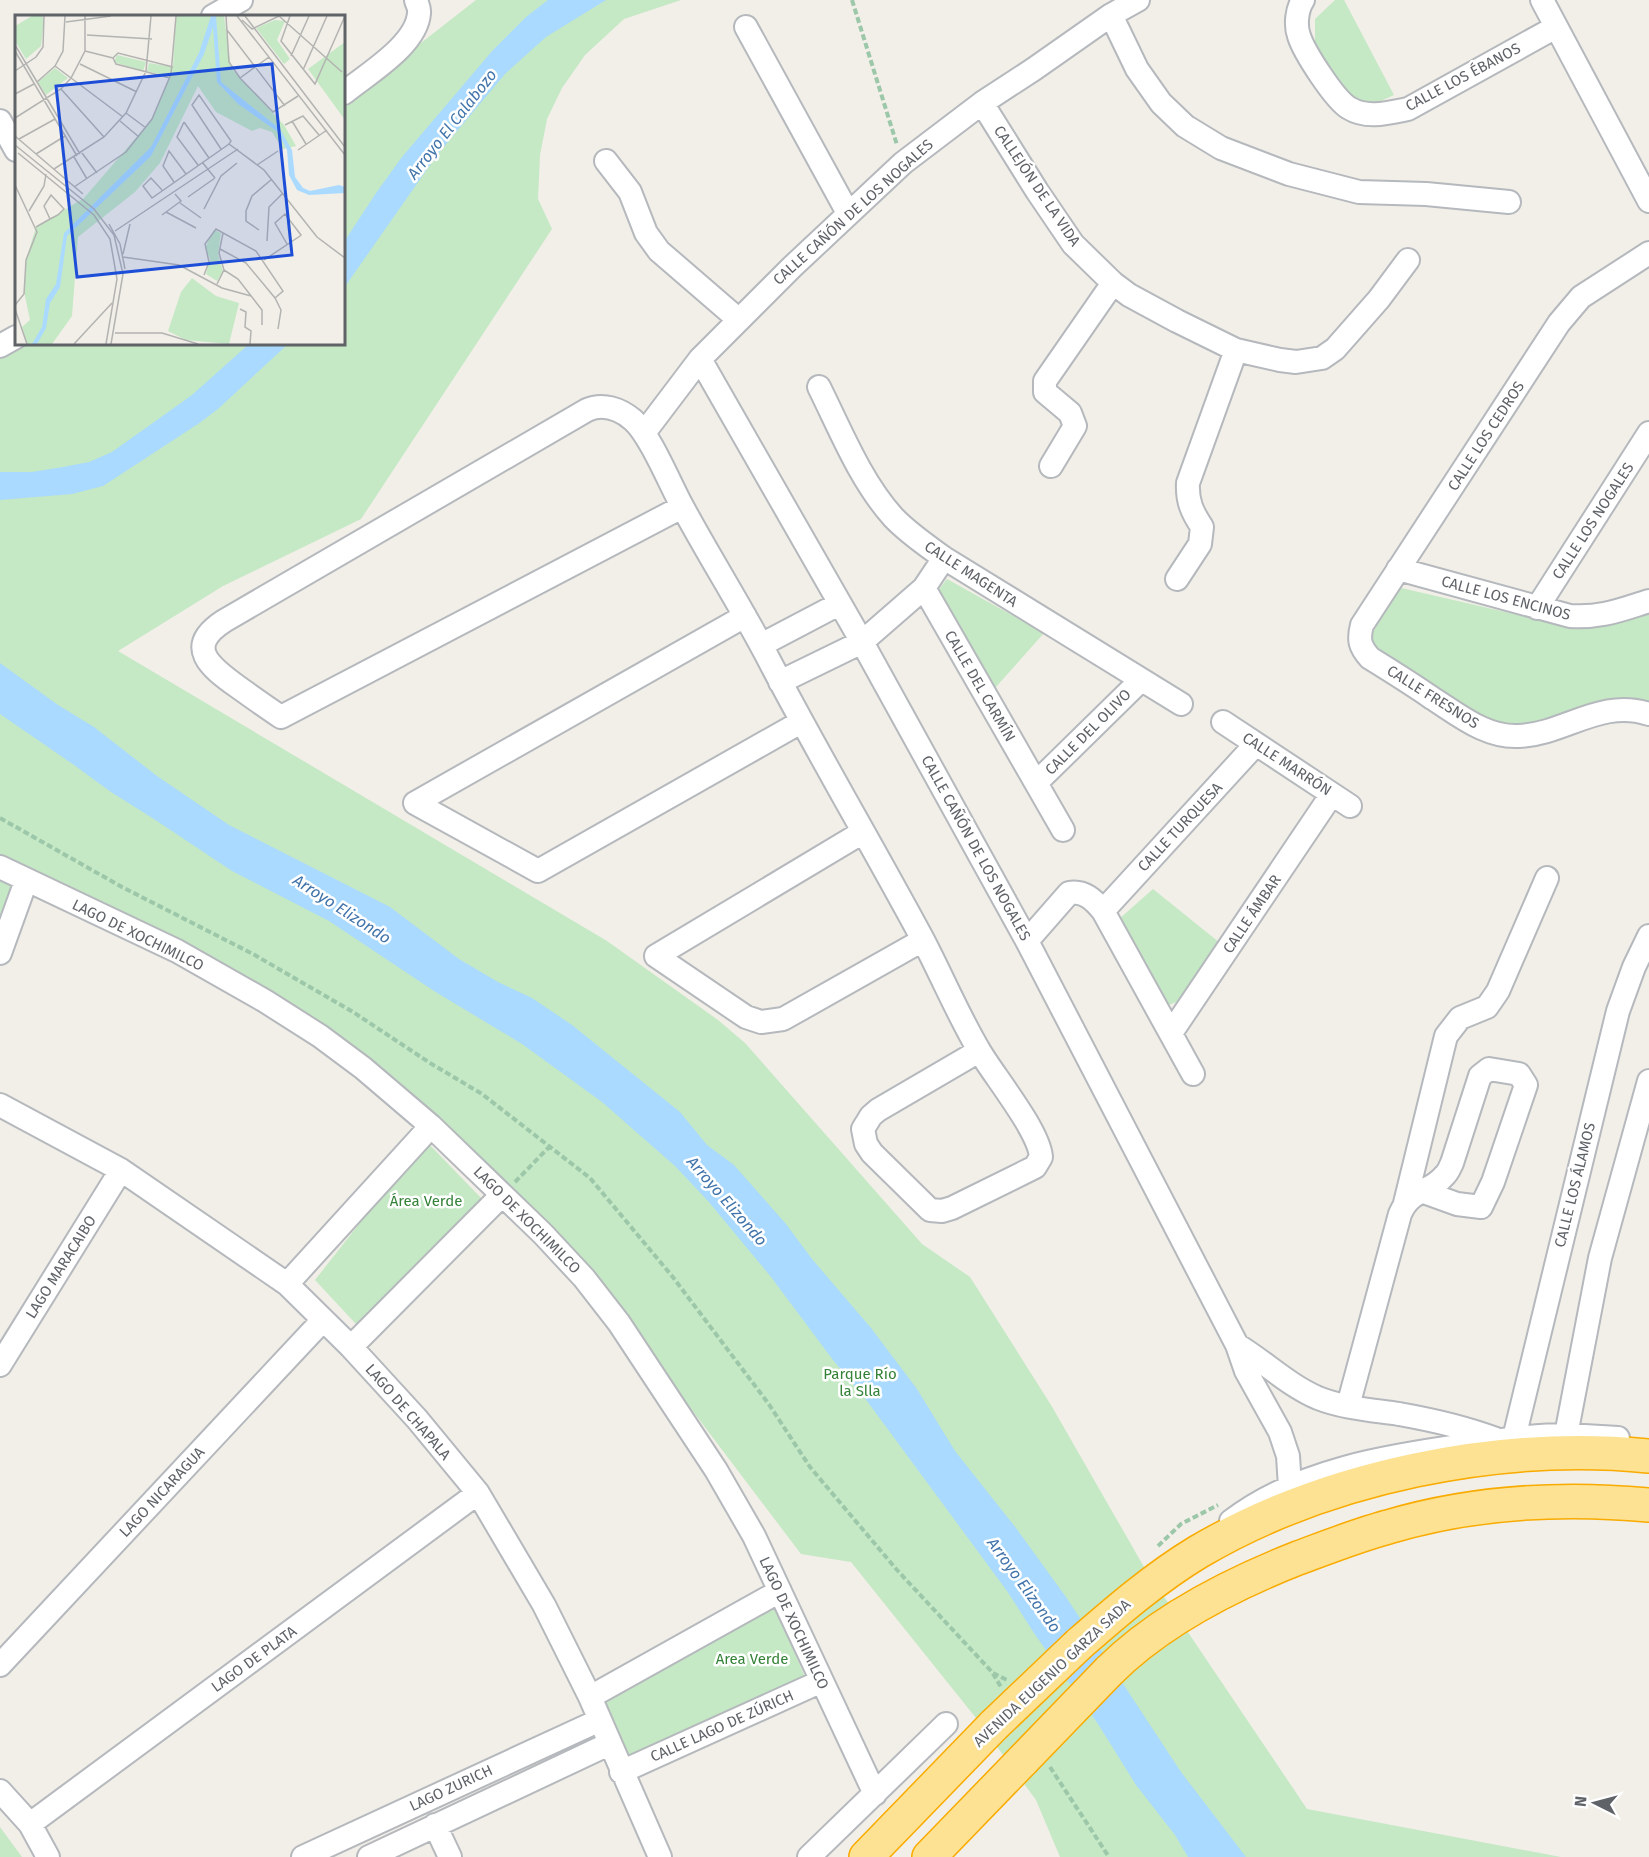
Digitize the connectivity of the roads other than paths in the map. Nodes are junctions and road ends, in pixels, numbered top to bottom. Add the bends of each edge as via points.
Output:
1 (242, 0) edge
2 (416, 0) edge
3 (1138, 0) edge
4 (1303, 0) edge
5 (1542, 0) edge
6 (215, 15) edge
7 (1111, 15) junction
8 (746, 27) dead end
9 (1556, 27) junction
10 (345, 92) edge
11 (982, 103) junction
12 (0, 121) edge
13 (11, 144) edge
14 (606, 162) dead end
15 (1649, 201) edge
16 (1509, 202) dead end
17 (848, 213) junction
18 (1649, 253) edge
19 (1408, 260) dead end
20 (1113, 284) junction
21 (739, 320) junction
22 (15, 338) edge
23 (0, 346) edge
24 (1236, 350) junction
25 (700, 359) junction
26 (819, 387) dead end
27 (644, 433) junction
28 (1649, 433) edge
29 (1051, 466) dead end
30 (682, 507) junction
31 (944, 558) junction
32 (1398, 569) junction
33 (1177, 579) dead end
34 (924, 588) junction
35 (1649, 600) edge
36 (839, 604) junction
37 (1537, 608) junction
38 (745, 616) junction
39 (862, 642) junction
40 (761, 645) junction
41 (1361, 648) joint
42 (1140, 681) junction
43 (780, 682) junction
44 (1181, 704) dead end
45 (1649, 714) edge
46 (801, 722) junction
47 (1223, 722) dead end
48 (1256, 744) junction
49 (1036, 783) junction
50 (1341, 800) joint
51 (1063, 830) dead end
52 (863, 832) junction
53 (0, 867) edge
54 (1547, 878) dead end
55 (27, 881) junction
56 (1103, 911) junction
57 (1649, 936) edge
58 (923, 940) junction
59 (1027, 940) junction
60 (0, 953) edge
61 (1171, 1034) junction
62 (979, 1051) junction
63 (1193, 1074) dead end
64 (1649, 1081) edge
65 (0, 1105) edge
66 (432, 1126) junction
67 (121, 1170) junction
68 (502, 1195) junction
69 (1413, 1197) junction
70 (287, 1284) junction
71 (323, 1320) junction
72 (1237, 1346) junction
73 (351, 1347) junction
74 (0, 1365) edge
75 (1348, 1406) junction
76 (1402, 1415) junction
77 (1566, 1435) junction
78 (1507, 1439) junction
79 (1649, 1440) edge
80 (1403, 1454) junction
81 (1649, 1456) edge
82 (1290, 1487) junction
83 (478, 1493) junction
84 (1649, 1505) edge
85 (1198, 1552) junction
86 (780, 1591) junction
87 (0, 1665) edge
88 (822, 1681) junction
89 (590, 1696) junction
90 (600, 1720) junction
91 (946, 1724) dead end
92 (609, 1744) junction
93 (621, 1772) junction
94 (0, 1791) edge
95 (875, 1794) junction
96 (30, 1824) junction
97 (435, 1825) junction
98 (48, 1857) edge
99 (303, 1857) edge
100 (369, 1857) edge
101 (450, 1857) edge
102 (660, 1857) edge
103 (809, 1857) edge
104 (866, 1857) edge
105 (929, 1857) edge

1 - 6 street
2 - 10 street via 420,11 408,40
3 - 7 street, CALLE CAÑÓN DE LOS NOGALES
4 - 9 street, CALLE LOS ÉBANOS via 1297,20 1299,36 1336,98 1349,109 1364,114 1408,109
5 - 9 street
7 - 11 street, CALLE CAÑÓN DE LOS NOGALES
7 - 16 street via 1137,69 1161,103 1185,126 1221,148 1289,174 1359,192
8 - 17 street
9 - 15 street
11 - 17 street, CALLE CAÑÓN DE LOS NOGALES via 903,163
11 - 20 street, CALLEJÓN DE LA VIDA via 1073,244
12 - 13 street
14 - 21 street via 630,192 646,233 659,251
17 - 21 street, CALLE CAÑÓN DE LOS NOGALES
18 - 32 street, CALLE LOS CEDROS via 1581,297 1559,323
19 - 24 street, CALLEJÓN DE LA VIDA via 1335,350 1322,358 1296,362
20 - 24 street, CALLEJÓN DE LA VIDA
20 - 29 street via 1045,381 1045,393 1070,413 1075,426
21 - 25 street, CALLE CAÑÓN DE LOS NOGALES
22 - 23 street
24 - 33 street via 1188,483 1187,497 1202,527 1200,544
25 - 27 street, CALLE CAÑÓN DE LOS NOGALES
25 - 36 street, CALLE CAÑÓN DE LOS NOGALES
26 - 31 street, CALLE MAGENTA via 877,498 909,532
27 - 30 street
27 - 30 street via 635,421 614,409 601,406 587,410 211,629 203,652 206,659 222,676 281,717
28 - 37 street, CALLE LOS NOGALES
30 - 38 street
31 - 34 street
31 - 42 street, CALLE MAGENTA
32 - 37 street, CALLE LOS ENCINOS
32 - 41 street, CALLE LOS CEDROS via 1362,626
34 - 39 street
34 - 49 street, CALLE DEL CARMÍN
35 - 37 street, CALLE LOS ENCINOS via 1593,617
36 - 39 street, CALLE CAÑÓN DE LOS NOGALES
36 - 40 street
38 - 40 street
38 - 46 street via 415,803 538,871
39 - 43 street
39 - 59 street, CALLE CAÑÓN DE LOS NOGALES
40 - 43 street
41 - 45 street, CALLE FRESNOS via 1370,658 1476,727 1501,735 1528,735 1621,709
42 - 44 street, CALLE MAGENTA
42 - 49 street, CALLE DEL OLIVO
43 - 46 street
46 - 52 street
47 - 48 street, CALLE MARRÓN
48 - 50 street, CALLE MARRÓN
48 - 56 street, CALLE TURQUESA
49 - 51 street, CALLE DEL CARMÍN
50 - 61 street, CALLE ÁMBAR
52 - 58 street
52 - 58 street via 656,956 746,1017 761,1022 797,1012
53 - 55 street, LAGO DE XOCHIMILCO
54 - 69 street via 1498,991 1487,1007 1460,1018 1446,1036
55 - 60 street
55 - 66 street, LAGO DE XOCHIMILCO via 177,951 265,1001 363,1068
56 - 59 street via 1087,896 1072,892
56 - 61 street
57 - 78 street, CALLE LOS ÁLAMOS via 1618,1011
58 - 62 street
59 - 72 street, CALLE CAÑÓN DE LOS NOGALES
61 - 63 street
62 - 62 street via 878,1110 863,1129 872,1153 930,1210 952,1208 987,1192 1035,1167 1041,1157 1036,1138
64 - 77 street via 1600,1258
65 - 67 street, LAGO DE CHAPALA
66 - 68 street, LAGO DE XOCHIMILCO
66 - 70 street
67 - 70 street, LAGO DE CHAPALA
67 - 74 street, LAGO MARACAIBO
68 - 73 street
68 - 86 street, LAGO DE XOCHIMILCO via 572,1264 619,1323 716,1470
69 - 69 street via 1444,1176 1452,1164 1480,1076 1489,1069 1520,1074 1526,1084 1481,1207
69 - 75 street via 1400,1214
70 - 71 street, LAGO DE CHAPALA
71 - 73 street, LAGO DE CHAPALA
71 - 87 street, LAGO NICARAGUA
72 - 75 street, CALLE CAÑÓN DE LOS NOGALES via 1296,1387
72 - 82 street, CALLE CAÑÓN DE LOS NOGALES via 1246,1371 1280,1431 1288,1456
73 - 83 street, LAGO DE CHAPALA
75 - 76 street, CALLE CAÑÓN DE LOS NOGALES
76 - 78 street, CALLE CAÑÓN DE LOS NOGALES
76 - 80 street
77 - 78 street
77 - 79 street
78 - 80 street
80 - 82 street
81 - 85 highway, AVENIDA EUGENIO GARZA SADA via 1511,1455 1421,1469 1284,1510
82 - 85 street via 1239,1515
83 - 89 street, LAGO DE CHAPALA via 544,1605
83 - 96 street, LAGO DE PLATA
84 - 105 highway, bridge via 1507,1504 1447,1512 1351,1538 1258,1574 1204,1601 1131,1650
85 - 104 highway, AVENIDA EUGENIO GARZA SADA, bridge via 1141,1591 1079,1644
86 - 88 street, LAGO DE XOCHIMILCO
86 - 89 street
88 - 93 street, CALLE LAGO DE ZÚRICH
88 - 95 street, LAGO DE XOCHIMILCO
89 - 90 street, LAGO DE CHAPALA
90 - 92 street, LAGO DE CHAPALA
90 - 99 street, LAGO ZURICH
91 - 95 street
92 - 93 street, LAGO DE CHAPALA
92 - 97 street, LAGO ZURICH
93 - 102 street, LAGO DE CHAPALA
94 - 96 street
95 - 103 street
96 - 98 street
97 - 100 street, LAGO ZURICH
97 - 101 street

